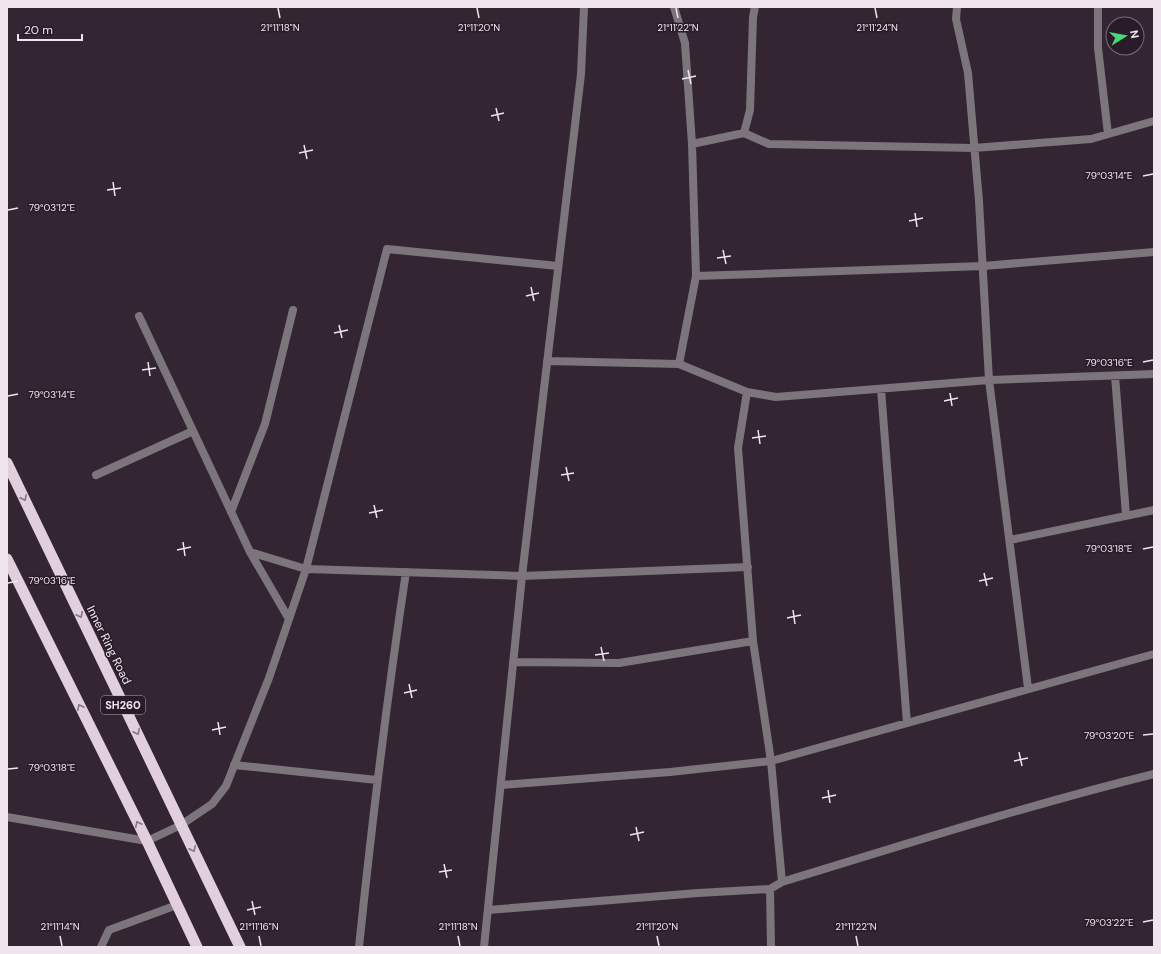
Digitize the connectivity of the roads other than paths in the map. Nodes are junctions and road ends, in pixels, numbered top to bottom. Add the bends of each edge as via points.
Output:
1 (584, 7) edge
2 (674, 7) edge
3 (755, 7) edge
4 (957, 7) edge
5 (1098, 7) edge
6 (1154, 121) edge
7 (744, 133) junction
8 (1108, 134) junction
9 (692, 144) junction
10 (974, 148) junction
11 (1154, 252) edge
12 (558, 266) junction
13 (982, 266) junction
14 (696, 276) junction
15 (293, 310) dead end
16 (139, 316) dead end
17 (546, 361) junction
18 (679, 364) junction
19 (1154, 374) edge
20 (1115, 376) junction
21 (989, 380) junction
22 (881, 389) junction
23 (747, 392) junction
24 (193, 431) junction
25 (7, 462) edge
26 (96, 475) dead end
27 (1154, 510) edge
28 (230, 512) junction
29 (1126, 515) junction
30 (1010, 540) junction
31 (250, 552) junction
32 (7, 560) edge
33 (748, 567) junction
34 (306, 569) junction
35 (406, 572) junction
36 (522, 576) junction
37 (289, 619) junction
38 (754, 641) junction
39 (1154, 654) edge
40 (513, 662) junction
41 (1028, 688) junction
42 (907, 723) junction
43 (771, 761) junction
44 (234, 765) junction
45 (1154, 774) edge
46 (377, 780) junction
47 (501, 785) junction
48 (7, 817) edge
49 (181, 824) junction
50 (147, 841) junction
51 (782, 882) junction
52 (770, 889) junction
53 (177, 905) junction
54 (488, 910) junction
55 (101, 947) edge
56 (197, 947) edge
57 (240, 947) edge
58 (359, 947) edge
59 (484, 947) edge
60 (771, 947) edge

1 - 12 street via 581,74
2 - 9 street via 685,43
3 - 7 street via 750,110
4 - 10 street via 956,19 968,73
5 - 8 street via 1098,48
6 - 8 street
7 - 9 street
7 - 10 street via 769,144
8 - 10 street via 1091,139
9 - 14 street
10 - 13 street
11 - 13 street
12 - 17 street
12 - 34 street via 387,249
13 - 14 street
13 - 21 street
14 - 18 street
15 - 28 street via 265,424
16 - 24 street
17 - 18 street
17 - 36 street
18 - 23 street
19 - 20 street
20 - 21 street
20 - 29 street
21 - 22 street
21 - 30 street
22 - 23 street via 776,397
22 - 42 street
23 - 33 street via 738,448
24 - 26 street
24 - 28 street
25 -> 49 highway, Inner Ring Road / SH260
27 - 29 street
28 - 31 street
29 - 30 street
30 - 41 street
31 - 34 street
31 - 37 street
50 -> 32 highway, SH260
33 - 36 street
33 - 38 street
34 - 35 street
34 - 37 street
35 - 36 street
35 - 46 street
36 - 40 street
37 - 44 street via 269,678
38 - 40 street via 619,663
38 - 43 street
39 - 41 street
40 - 47 street
41 - 42 street
42 - 43 street
43 - 47 street via 670,772
43 - 51 street
44 - 46 street
44 - 49 street via 226,786 212,804
45 - 51 street via 968,825
46 - 58 street
47 - 54 street
48 - 50 street
49 - 50 street
49 -> 57 highway, Inner Ring Road / SH260
50 - 53 highway, SH260
51 - 52 street
52 - 54 street
52 - 60 street
53 - 55 street via 109,930
53 - 56 highway, SH260
54 - 59 street

